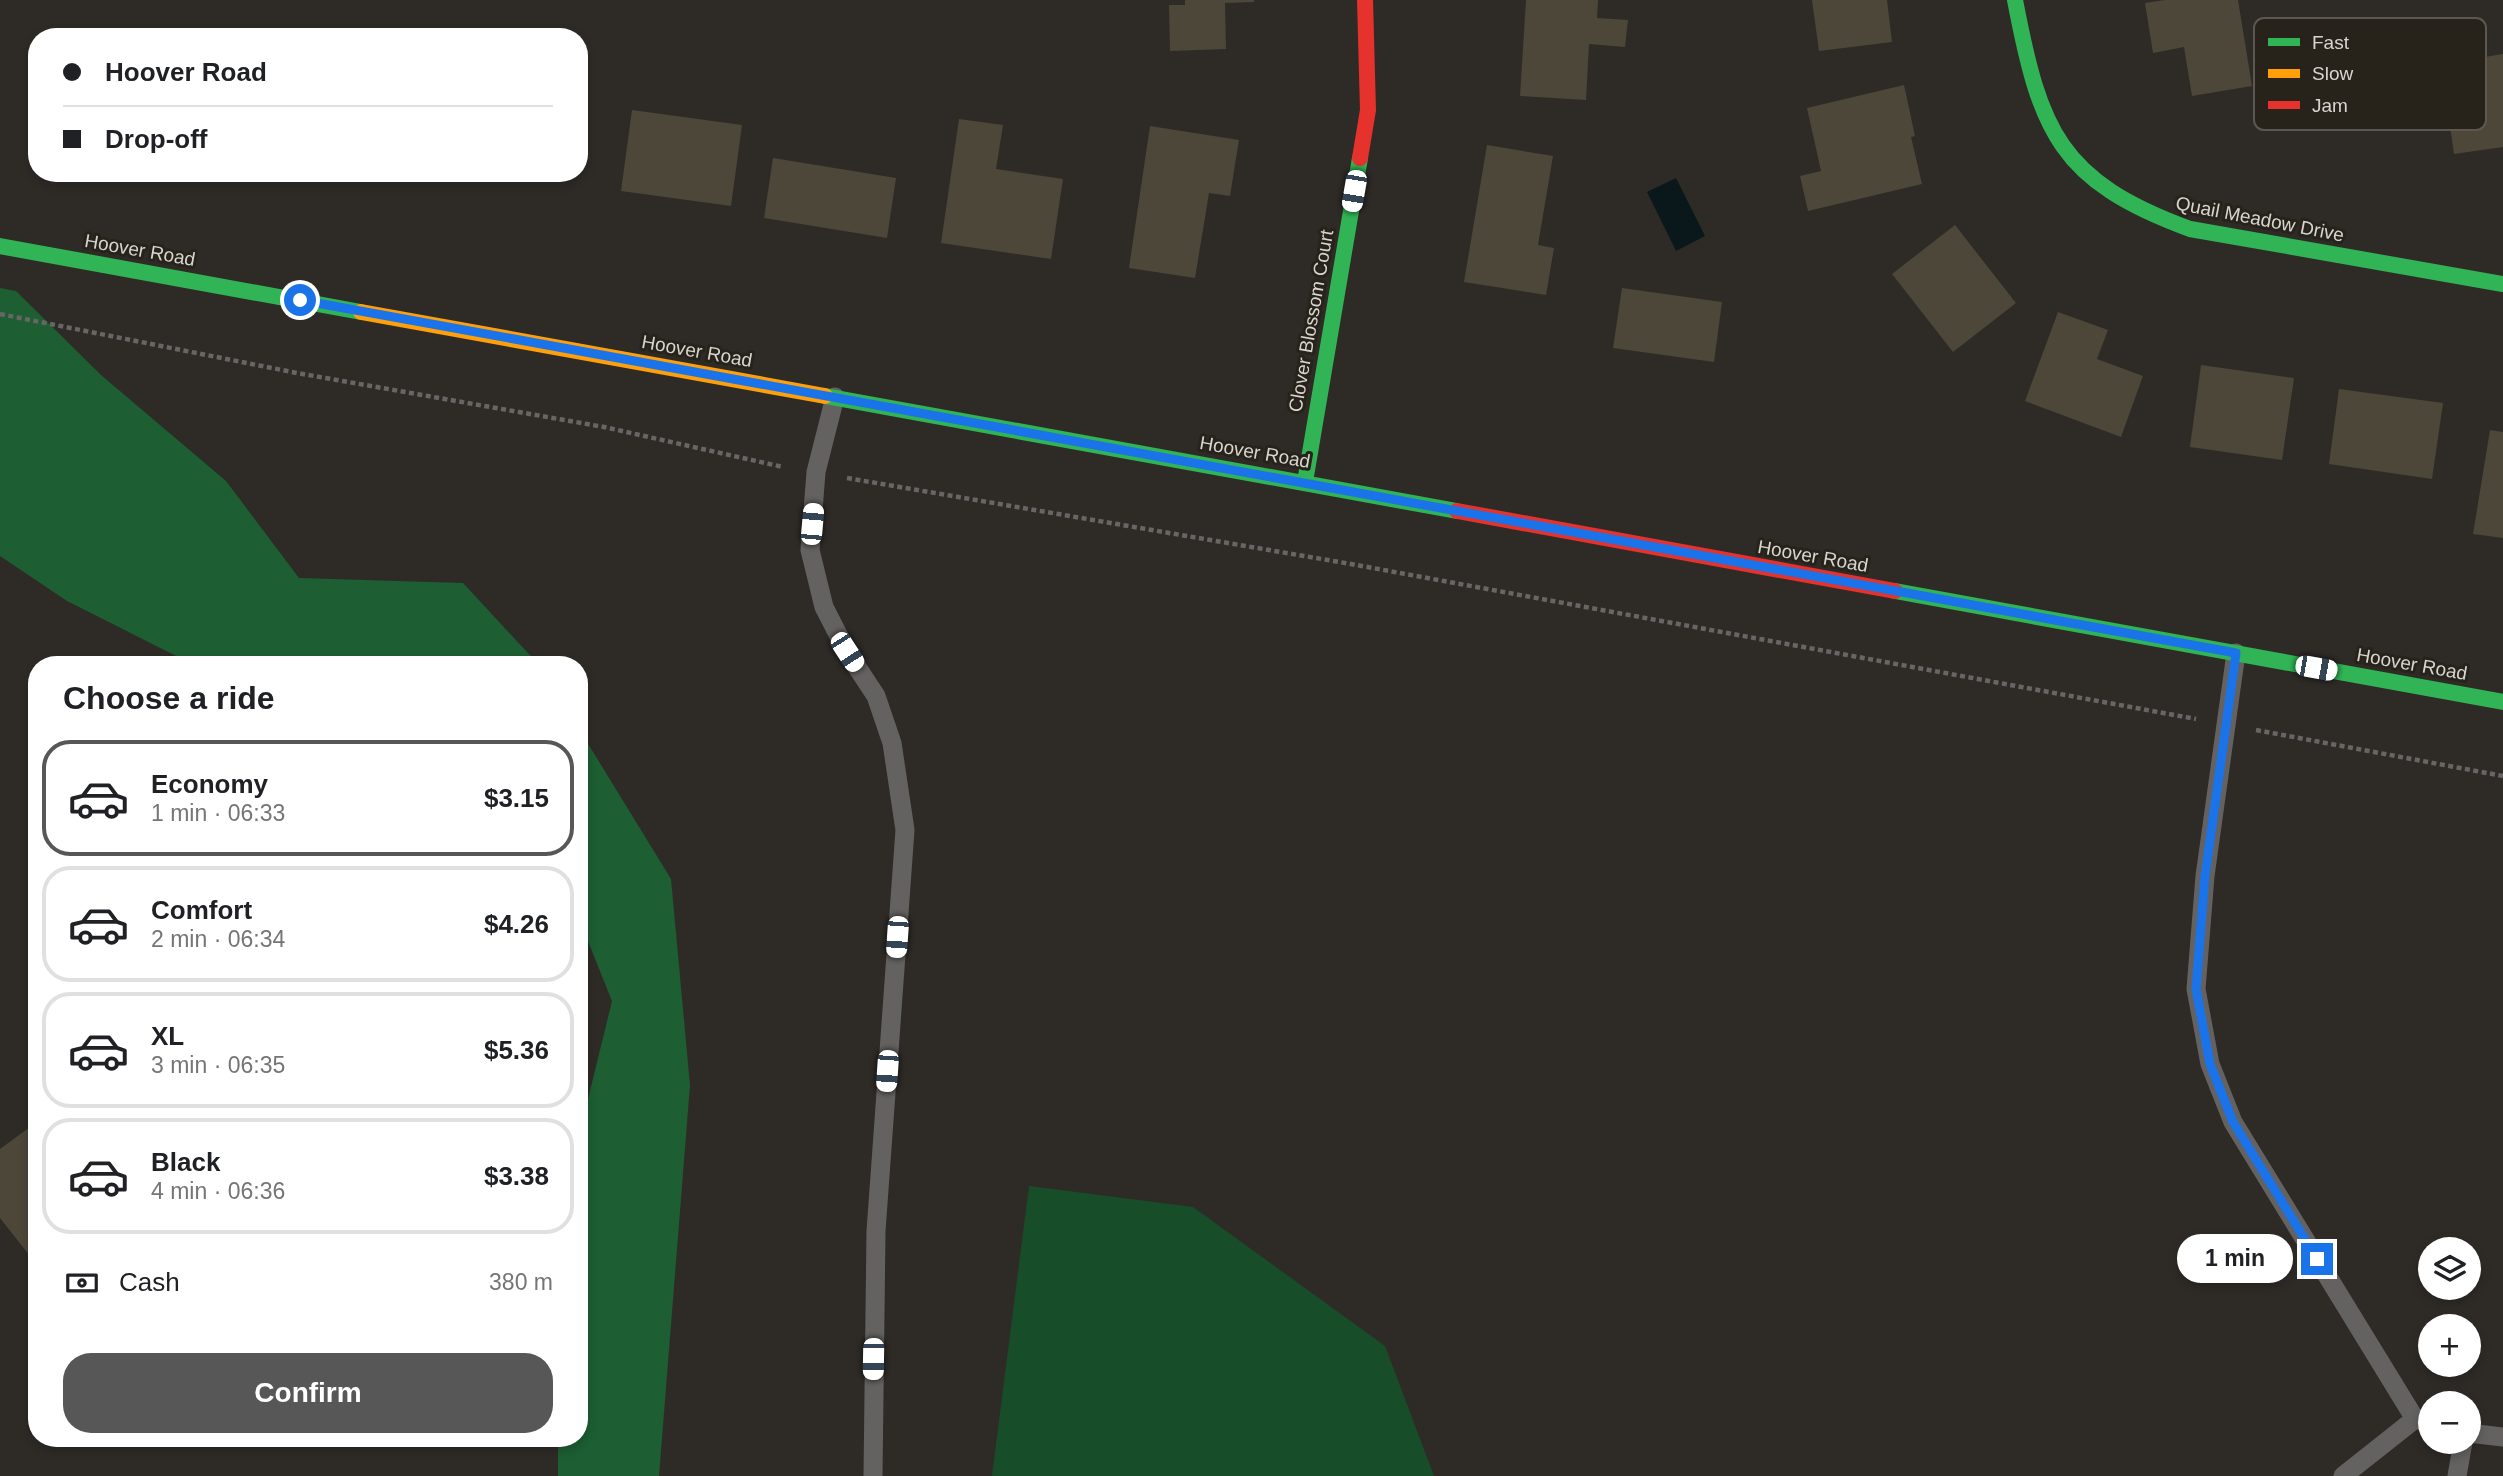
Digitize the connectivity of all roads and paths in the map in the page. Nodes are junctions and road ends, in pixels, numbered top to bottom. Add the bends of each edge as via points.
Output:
1 (1365, 0) edge
2 (2015, 0) edge
3 (0, 246) edge
4 (2503, 284) edge
5 (0, 314) edge
6 (835, 397) junction
7 (816, 472) junction
8 (1305, 482) junction
9 (2236, 653) junction
10 (2503, 702) edge
11 (2226, 724) junction
12 (2503, 776) edge
13 (2418, 1413) edge
14 (2418, 1424) edge
15 (2481, 1434) edge
16 (2503, 1437) edge
17 (2461, 1454) edge
18 (873, 1476) edge
19 (2343, 1476) edge
20 (2457, 1476) edge

1 - 8 main road, Clover Blossom Court via 1368,110
2 - 4 main road, Quail Meadow Drive via 2038,103 2057,139 2084,174 2115,197 2150,217 2190,229
3 - 6 main road, Hoover Road
5 - 7 path via 604,427
6 - 7 lane
6 - 8 main road, Hoover Road
7 - 11 path
7 - 18 lane via 810,550 824,607 876,696 892,743 905,830 876,1231
8 - 9 main road, Hoover Road
9 - 10 main road, Hoover Road
9 - 11 lane
11 - 12 path
11 - 13 lane via 2205,876 2196,989 2210,1064 2233,1122
14 - 19 lane
15 - 16 lane
17 - 20 lane

